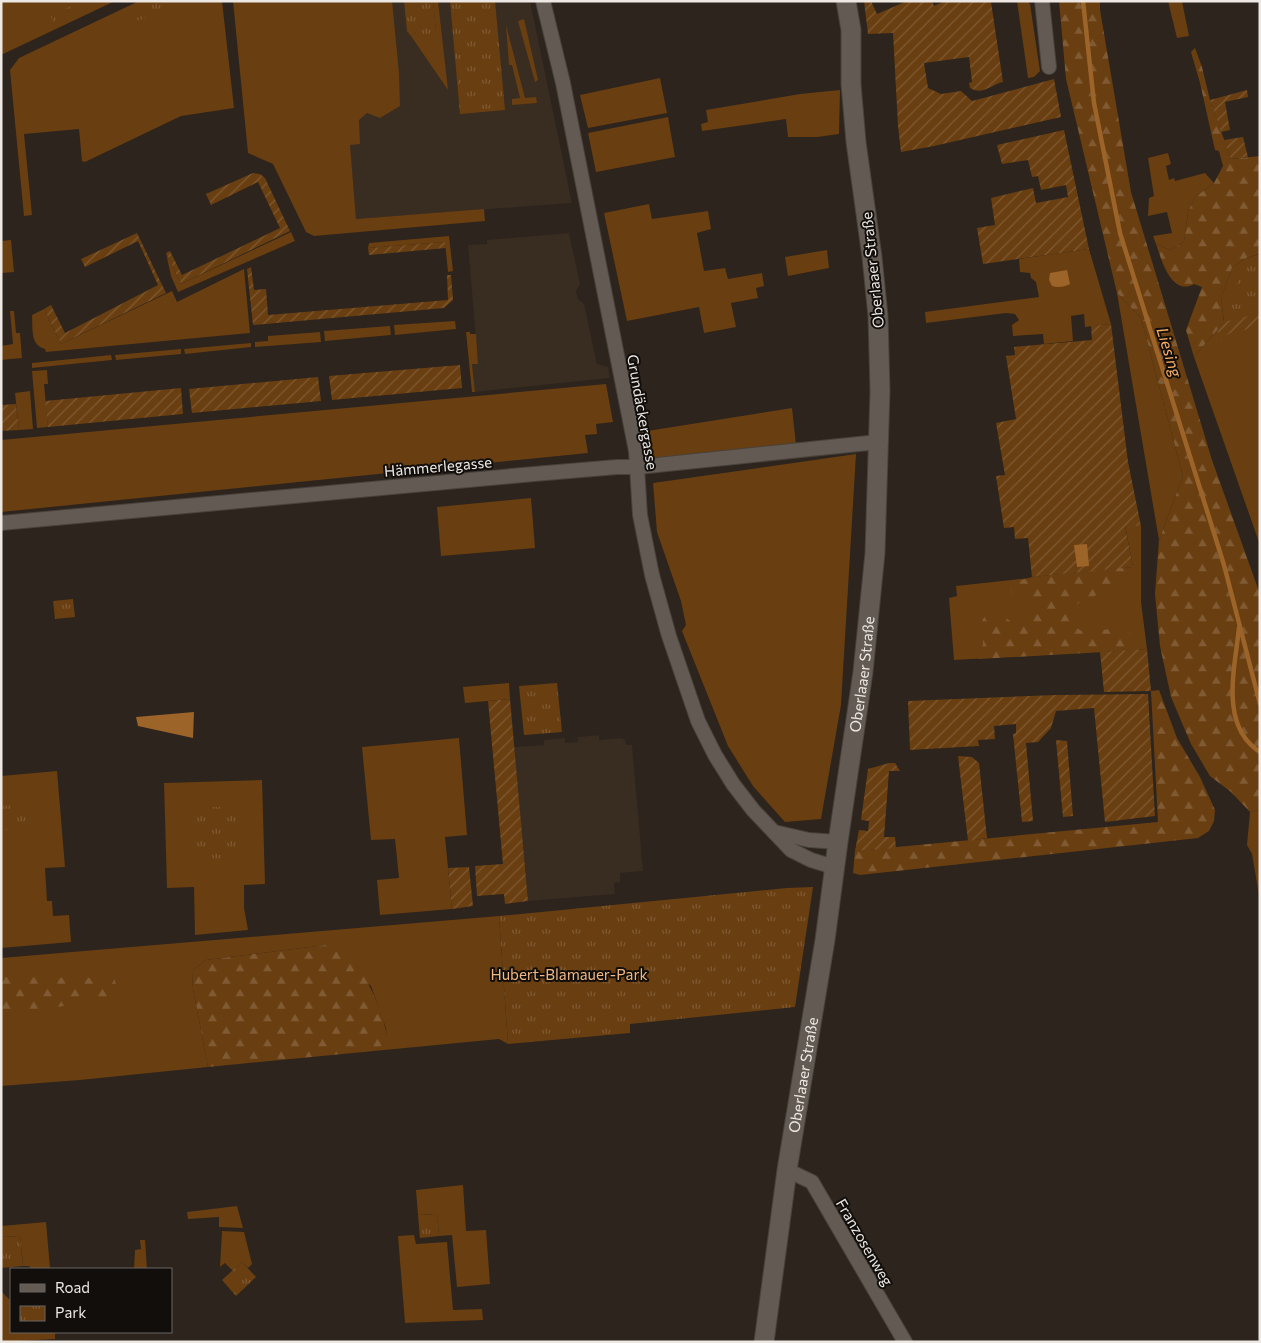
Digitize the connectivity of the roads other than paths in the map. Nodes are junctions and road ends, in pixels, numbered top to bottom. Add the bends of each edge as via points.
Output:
1 (543, 1) edge
2 (846, 1) edge
3 (1042, 1) edge
4 (1049, 68) dead end
5 (878, 442) junction
6 (638, 467) junction
7 (1, 523) edge
8 (774, 832) junction
9 (838, 842) junction
10 (834, 867) junction
11 (788, 1170) junction
12 (764, 1342) edge
13 (905, 1342) edge

1 - 6 street, Grundäckergasse via 589,209
2 - 5 main road, Oberlaaer Straße via 851,30 856,142 878,316
3 - 4 street
5 - 6 street, Hämmerlegasse
5 - 9 main road, Oberlaaer Straße via 872,597
6 - 7 street, Hämmerlegasse
6 - 8 street, Grundäckergasse via 640,515 652,575 698,721 733,784
8 - 9 street via 809,840
8 - 10 street, Grundäckergasse via 794,852
9 - 10 main road, Oberlaaer Straße
10 - 11 main road, Oberlaaer Straße
11 - 12 main road, Oberlaaer Straße
11 - 13 street, Franzosenweg via 812,1182

